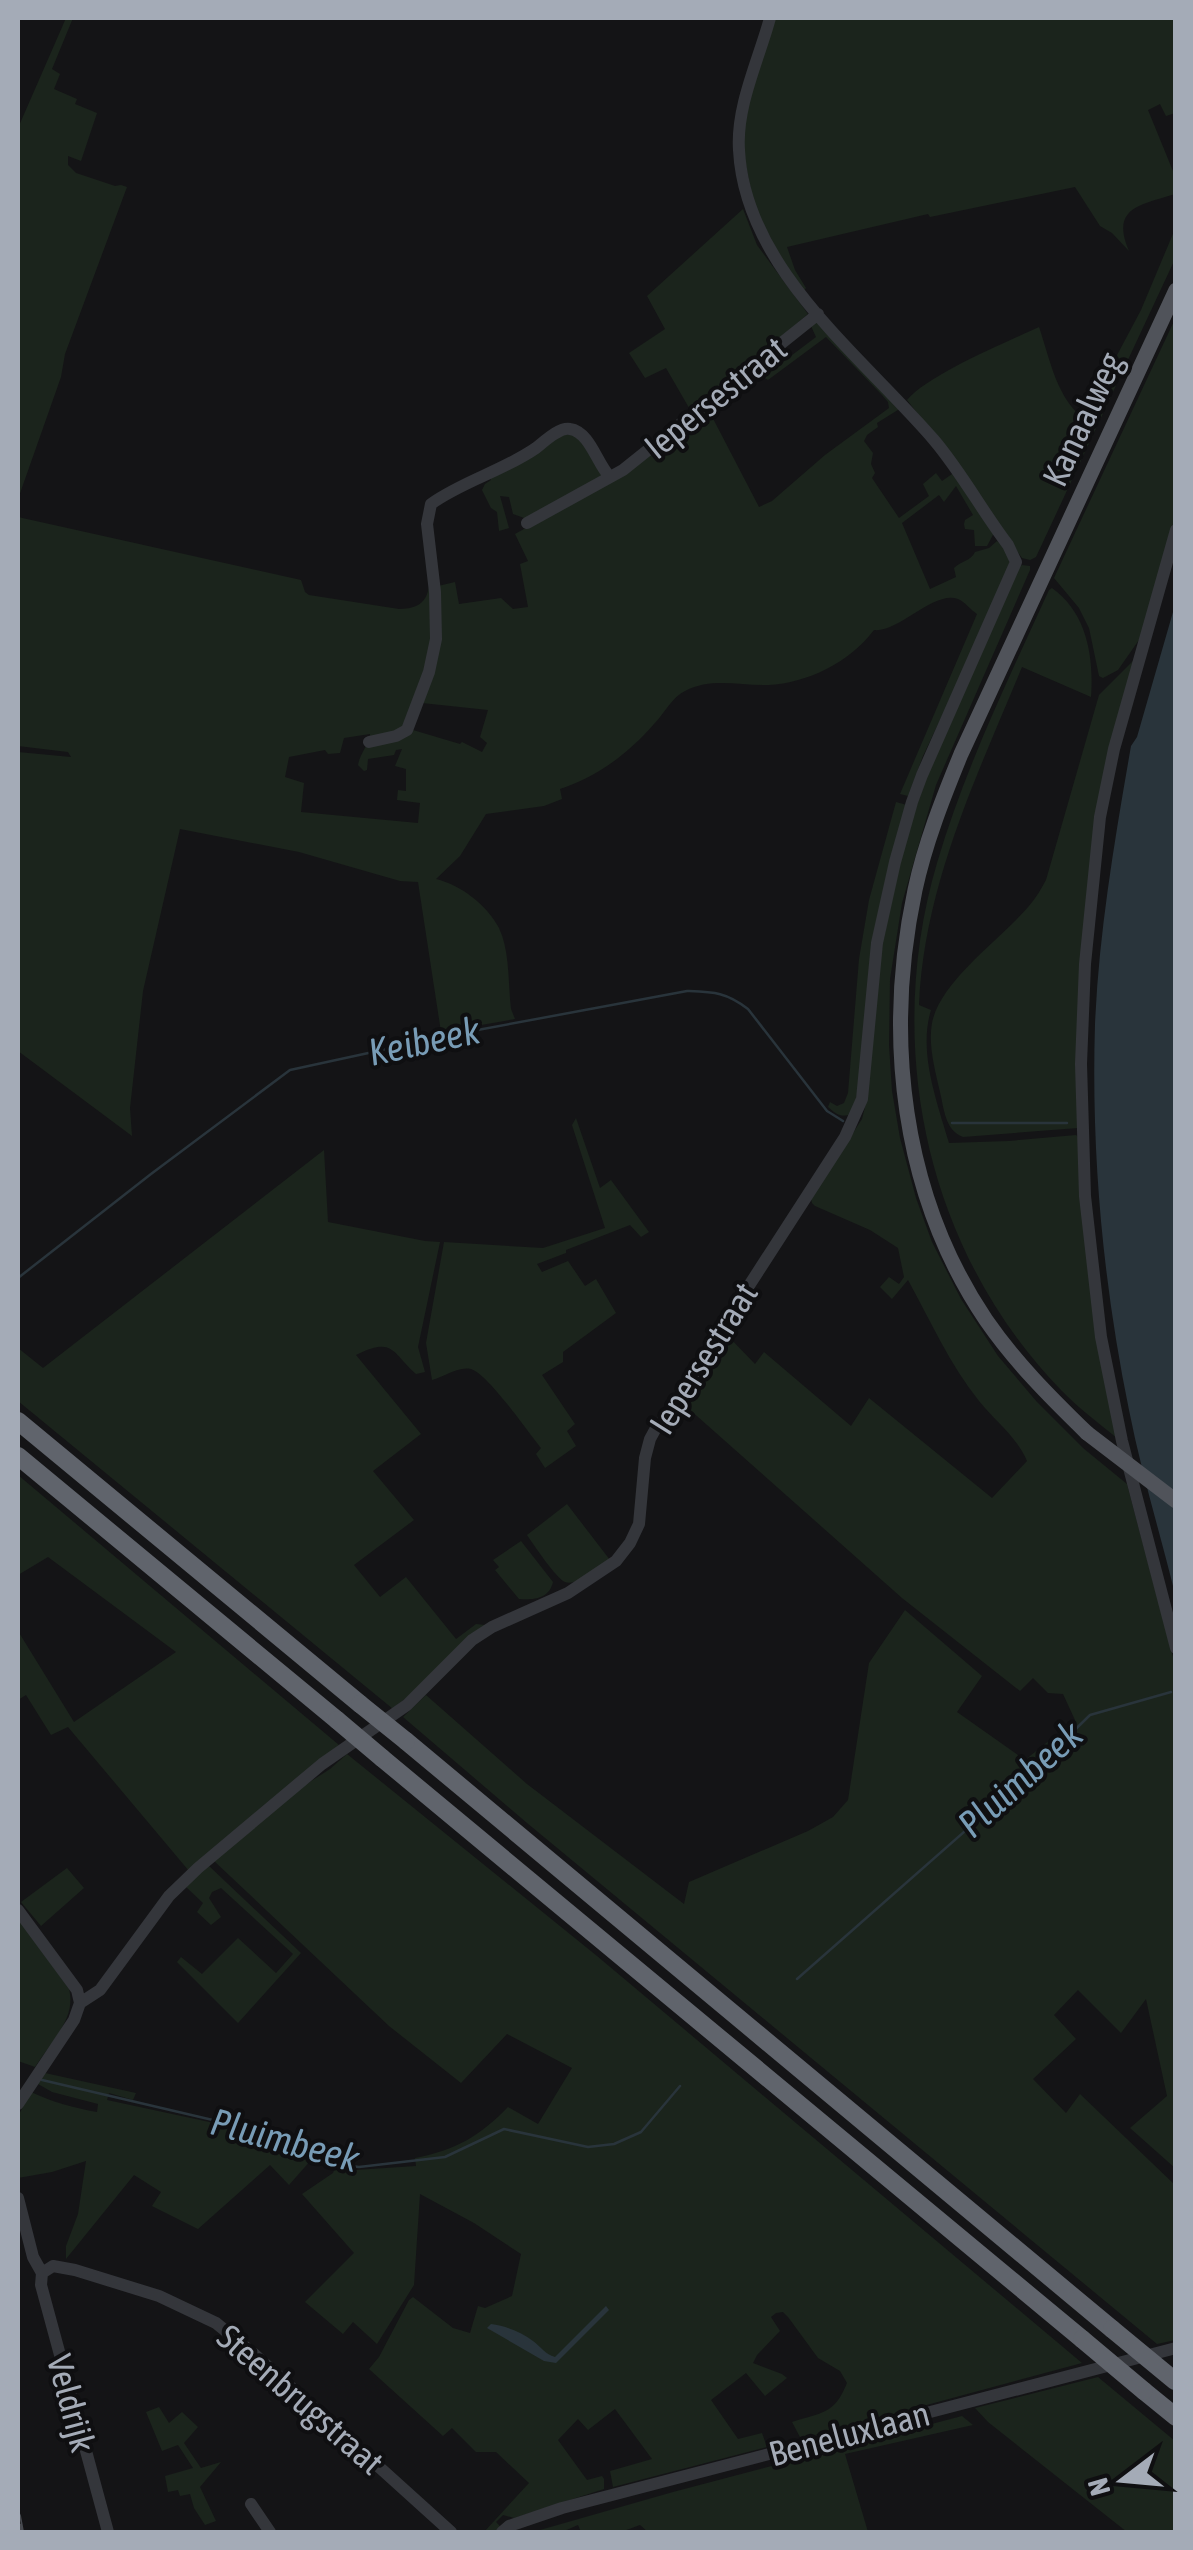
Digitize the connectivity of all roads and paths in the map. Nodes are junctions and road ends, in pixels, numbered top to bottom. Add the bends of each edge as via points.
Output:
1 (770, 18) edge
2 (1176, 290) edge
3 (818, 314) junction
4 (610, 477) junction
5 (527, 523) dead end
6 (1176, 530) edge
7 (369, 742) dead end
8 (18, 1421) edge
9 (18, 1456) edge
10 (1176, 1501) edge
11 (1176, 1648) edge
12 (18, 1910) edge
13 (80, 2003) junction
14 (18, 2104) edge
15 (18, 2198) edge
16 (42, 2273) junction
17 (1176, 2348) edge
18 (1176, 2381) edge
19 (1176, 2417) edge
20 (251, 2504) dead end
21 (519, 2527) edge
22 (108, 2532) edge
23 (270, 2532) edge
24 (451, 2532) edge
25 (502, 2532) edge

1 - 3 street via 739,130 740,157 763,236
2 - 10 main road, Kanaalweg, bridge via 940,808 916,887 903,965 900,1054 920,1177 956,1270 986,1319 1087,1433
3 - 4 street, Iepersestraat
3 - 13 street, Iepersestraat via 938,445 1016,562 922,775 894,862 876,944 858,1112 650,1439 642,1512 630,1544 589,1580 472,1640 407,1705 234,1837 169,1896 100,1990
4 - 5 street, Iepersestraat
4 - 7 street, Iepersestraat via 583,436 567,428 430,504 434,654 407,730
6 - 11 street via 1100,817 1081,1064 1085,1196 1101,1337
8 - 18 highway, bridge
9 - 19 highway, bridge
12 - 13 street
13 - 14 street
15 - 16 street
16 - 22 street, Veldrijk
16 - 24 street, Steenbrugstraat via 52,2266 74,2270 160,2296 216,2323
17 - 21 street, Beneluxlaan via 562,2508
20 - 23 street
21 - 25 street, Beneluxlaan

